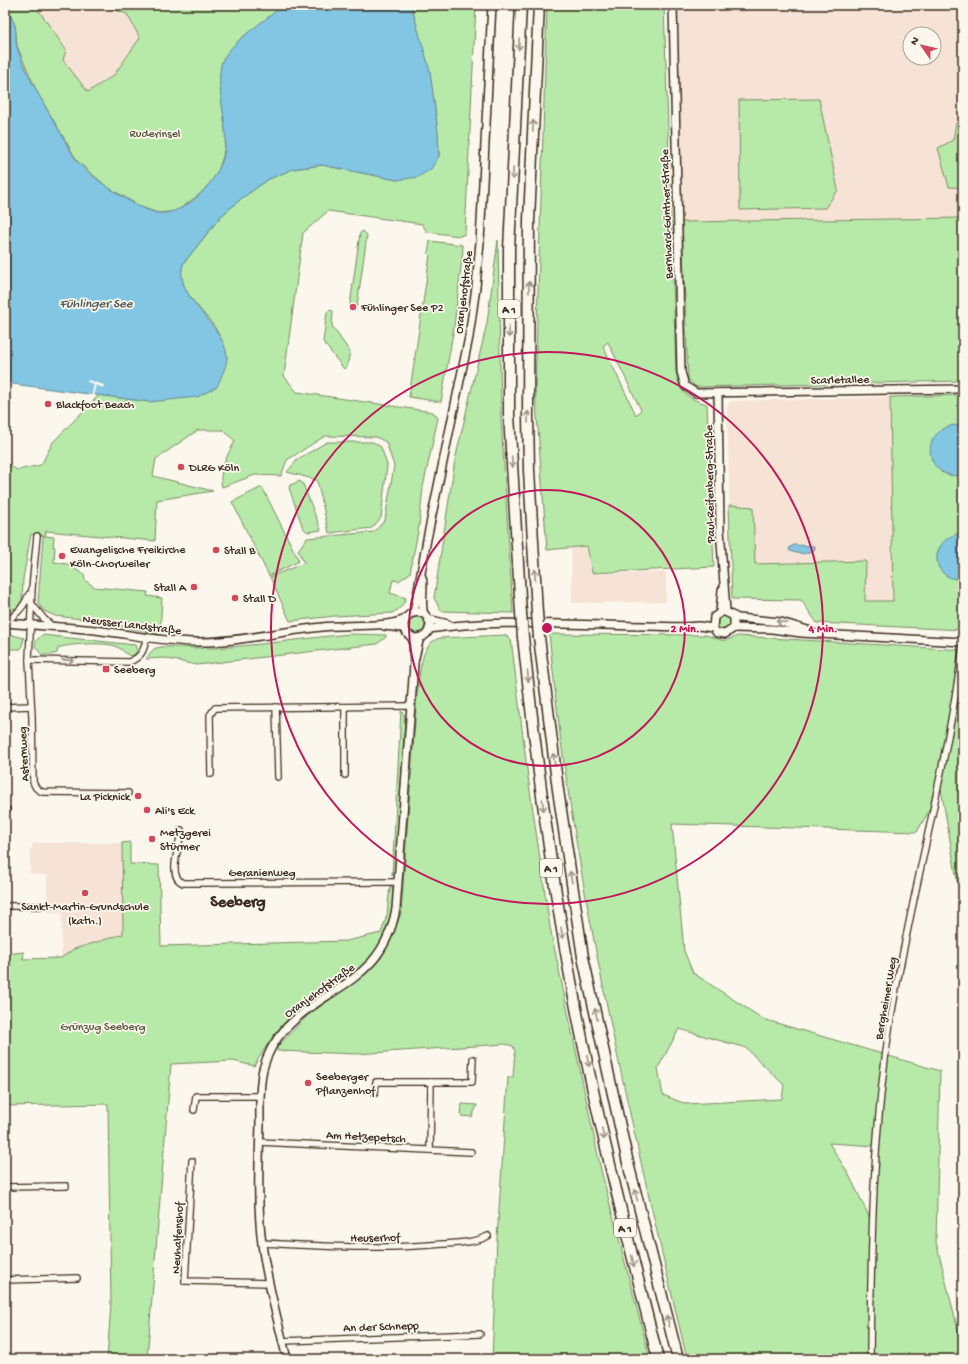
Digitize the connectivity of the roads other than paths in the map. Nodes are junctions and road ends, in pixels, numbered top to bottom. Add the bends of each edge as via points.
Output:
1 (492, 5) edge
2 (520, 5) edge
3 (539, 5) edge
4 (673, 5) edge
5 (963, 389) edge
6 (718, 393) junction
7 (37, 536) dead end
8 (422, 577) junction
9 (32, 588) junction
10 (31, 603) junction
11 (723, 611) junction
12 (414, 613) junction
13 (426, 617) junction
14 (734, 617) junction
15 (407, 618) junction
16 (712, 620) junction
17 (5, 623) edge
18 (29, 625) junction
19 (376, 625) junction
20 (454, 625) junction
21 (699, 626) junction
22 (53, 627) junction
23 (713, 628) junction
24 (734, 628) junction
25 (429, 629) junction
26 (408, 633) junction
27 (819, 634) junction
28 (420, 637) junction
29 (146, 639) junction
30 (963, 642) edge
31 (963, 646) edge
32 (28, 660) junction
33 (414, 664) junction
34 (31, 706) junction
35 (410, 706) junction
36 (5, 707) edge
37 (276, 707) junction
38 (345, 707) junction
39 (211, 774) dead end
40 (345, 775) dead end
41 (278, 777) dead end
42 (128, 793) dead end
43 (181, 830) dead end
44 (398, 882) junction
45 (5, 906) edge
46 (40, 906) dead end
47 (473, 1059) dead end
48 (431, 1082) junction
49 (375, 1093) dead end
50 (260, 1096) junction
51 (194, 1110) dead end
52 (259, 1142) junction
53 (430, 1150) junction
54 (471, 1152) dead end
55 (192, 1161) dead end
56 (66, 1186) dead end
57 (5, 1187) edge
58 (488, 1236) dead end
59 (262, 1243) junction
60 (77, 1278) dead end
61 (5, 1280) edge
62 (269, 1283) junction
63 (480, 1334) dead end
64 (283, 1340) junction
65 (287, 1359) edge
66 (658, 1359) edge
67 (678, 1359) edge
68 (870, 1359) edge

1 - 8 street, Oranjehofstraße via 476,287 469,337 427,539
2 -> 66 highway, A 1, bridge via 509,249 509,415 521,613 549,856 569,972 610,1168
67 -> 3 highway, A 1, bridge via 628,1163 583,957 539,637 529,470 528,407 530,220
4 - 6 street, Bernhard-Günther-Straße via 681,372 685,386 691,391
5 - 6 street, Scarletallee
6 - 11 street, Paul-Reifenberg-Straße
7 - 9 street, Asternweg
8 - 12 street, Oranjehofstraße
8 - 13 street, Oranjehofstraße via 422,608
9 - 10 street, Asternweg
9 - 17 street via 20,612
10 - 18 street, Asternweg
10 - 22 street
11 - 14 street
11 - 16 street
12 - 13 street
12 - 15 street
13 - 20 street
13 - 25 street
14 - 24 street
27 -> 14 street via 793,624
15 - 19 street, Neusser Landstraße
15 - 26 street via 405,624
16 - 21 street
16 - 23 street
17 - 18 street, Neusser Landstraße
18 - 22 street, Neusser Landstraße
18 - 32 street, Asternweg
19 - 26 street, Neusser Landstraße via 402,628
19 - 29 street, Neusser Landstraße via 322,627 230,641
20 - 21 street
20 - 25 street
21 - 23 street
22 - 29 street, Neusser Landstraße
23 - 24 street via 725,634
24 - 27 street
25 - 28 street
26 - 28 street
26 - 33 street, Oranjehofstraße via 413,641
27 - 30 street
28 - 33 street, Oranjehofstraße
32 -> 29 street via 129,662 142,654
31 - 68 street, Bergheimer Weg via 885,1058 874,1204
32 - 34 street, Asternweg
33 - 35 street, Oranjehofstraße
34 - 36 street
34 - 42 street, Asternweg via 33,778 38,790
35 - 38 street
35 - 44 street, Oranjehofstraße
37 - 38 street
37 - 39 street via 213,710 210,715
37 - 41 street
38 - 40 street
43 - 44 street, Geranienweg via 175,872 178,880 183,883
44 - 50 street, Oranjehofstraße via 394,921 378,956 365,970 302,1014 282,1033 267,1057 260,1082
45 - 46 street
47 - 48 street via 472,1082
48 - 49 street via 376,1082
48 - 53 street
50 - 51 street via 196,1096
50 - 52 street, Oranjehofstraße
52 - 53 street, Am Hetzepetsch
52 - 59 street, Oranjehofstraße
53 - 54 street, Am Hetzepetsch
55 - 62 street, Neuhalfenshof via 185,1281
56 - 57 street
58 - 59 street, Heuserhof via 476,1241 411,1247 349,1248
59 - 62 street, Oranjehofstraße
60 - 61 street
62 - 64 street, Oranjehofstraße
63 - 64 street, An der Schnepp
64 - 65 street, Oranjehofstraße

